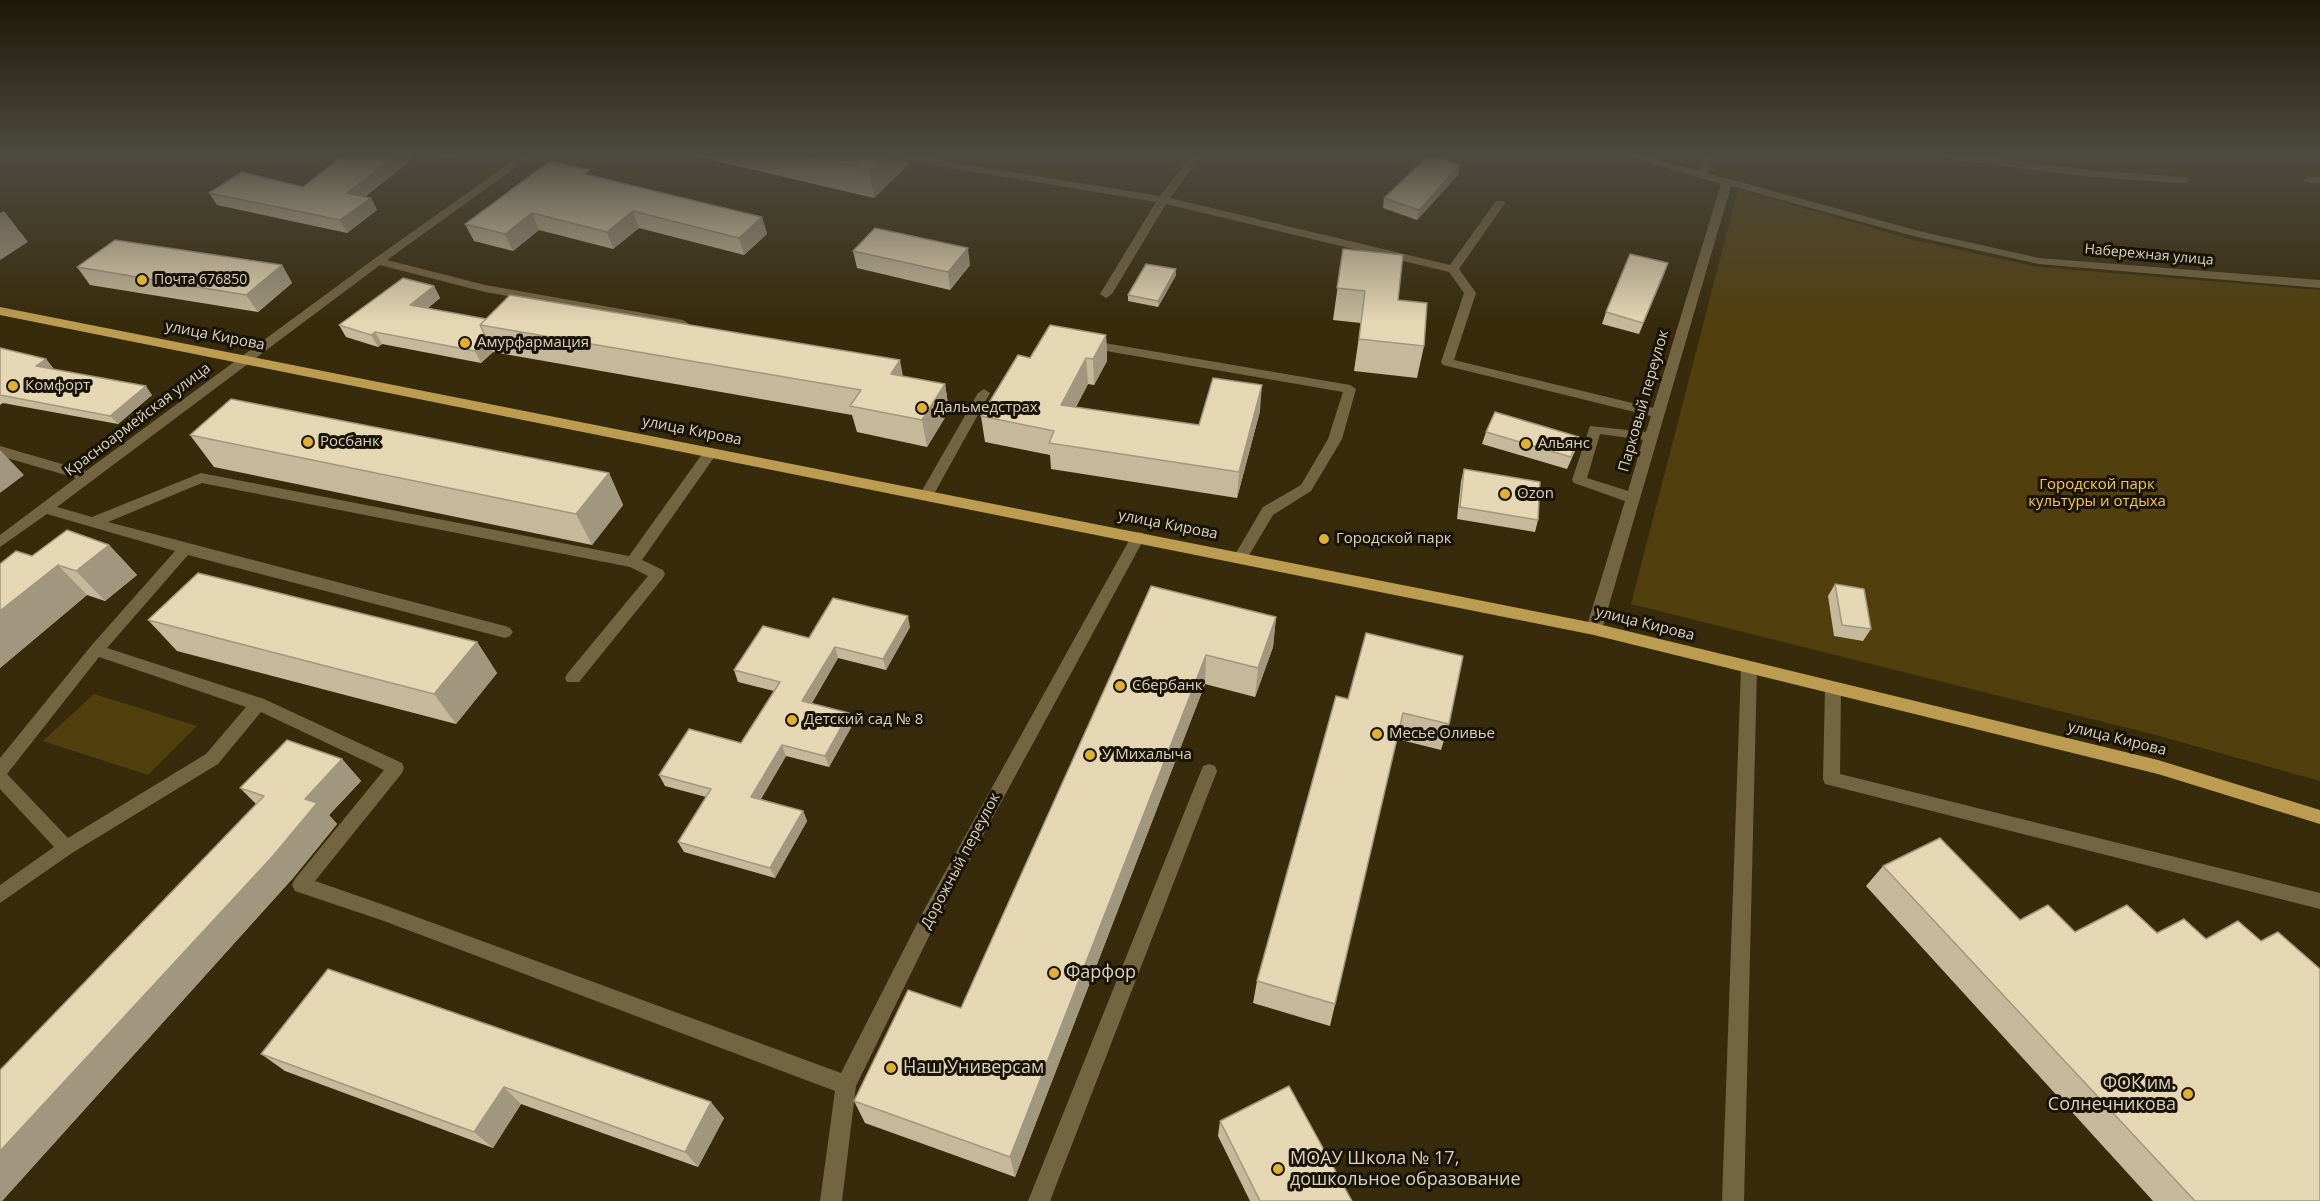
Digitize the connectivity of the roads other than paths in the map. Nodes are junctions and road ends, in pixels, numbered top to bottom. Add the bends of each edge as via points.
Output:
1 (449, 211) edge
2 (1156, 211) edge
3 (1209, 211) edge
4 (1494, 211) edge
5 (1718, 211) edge
6 (1833, 211) edge
7 (378, 261) junction
8 (1453, 269) junction
9 (2320, 284) edge
10 (1106, 294) dead end
11 (0, 311) edge
12 (692, 326) edge
13 (1074, 341) edge
14 (244, 361) junction
15 (984, 393) dead end
16 (1658, 412) junction
17 (1651, 437) junction
18 (0, 451) edge
19 (710, 453) junction
20 (89, 477) junction
21 (927, 494) junction
22 (1633, 498) junction
23 (46, 509) junction
24 (94, 522) junction
25 (1138, 537) junction
26 (0, 542) edge
27 (185, 549) junction
28 (1240, 558) junction
29 (633, 562) junction
30 (1594, 629) junction
31 (506, 632) dead end
32 (96, 650) junction
33 (1749, 668) junction
34 (573, 678) dead end
35 (1833, 689) junction
36 (258, 704) junction
37 (0, 770) edge
38 (1209, 771) dead end
39 (0, 778) edge
40 (2320, 817) edge
41 (66, 848) junction
42 (0, 895) edge
43 (2320, 901) edge
44 (846, 1085) junction
45 (833, 1201) edge
46 (1039, 1201) edge
47 (1733, 1201) edge

1 - 7 street, Красноармейская улица
2 - 10 street
3 - 8 street
4 - 8 street
5 - 16 street, Парковый переулок
6 - 9 street, Набережная улица via 2039,261
7 - 12 street via 485,288
7 - 14 street, Красноармейская улица
8 - 16 street via 1470,293 1447,362
11 - 14 main road, улица Кирова
13 - 28 street via 1350,390 1335,439 1306,488 1268,511
14 - 19 main road, улица Кирова
14 - 20 street, Красноармейская улица
15 - 21 street
16 - 17 street, Парковый переулок
17 - 22 street, Парковый переулок
17 - 22 street via 1595,429 1578,480
18 - 20 street
19 - 21 main road, улица Кирова
19 - 29 street
20 - 23 street, Красноармейская улица
21 - 25 main road, улица Кирова
22 - 30 street, Парковый переулок
23 - 24 street
23 - 26 street, Красноармейская улица
24 - 27 street
24 - 29 street via 201,478
25 - 28 main road, улица Кирова
25 - 44 street, Дорожный переулок via 930,916
27 - 31 street
27 - 32 street
28 - 30 main road, улица Кирова
29 - 34 street via 658,574
30 - 33 main road, улица Кирова
32 - 36 street
32 - 37 street
33 - 35 main road, улица Кирова
33 - 47 street
35 - 40 main road, улица Кирова via 2158,767
35 - 43 street via 1831,779
36 - 41 street via 212,759
36 - 44 street via 396,768 302,885
38 - 46 street
39 - 41 street
41 - 42 street
44 - 45 street, Дорожный переулок

